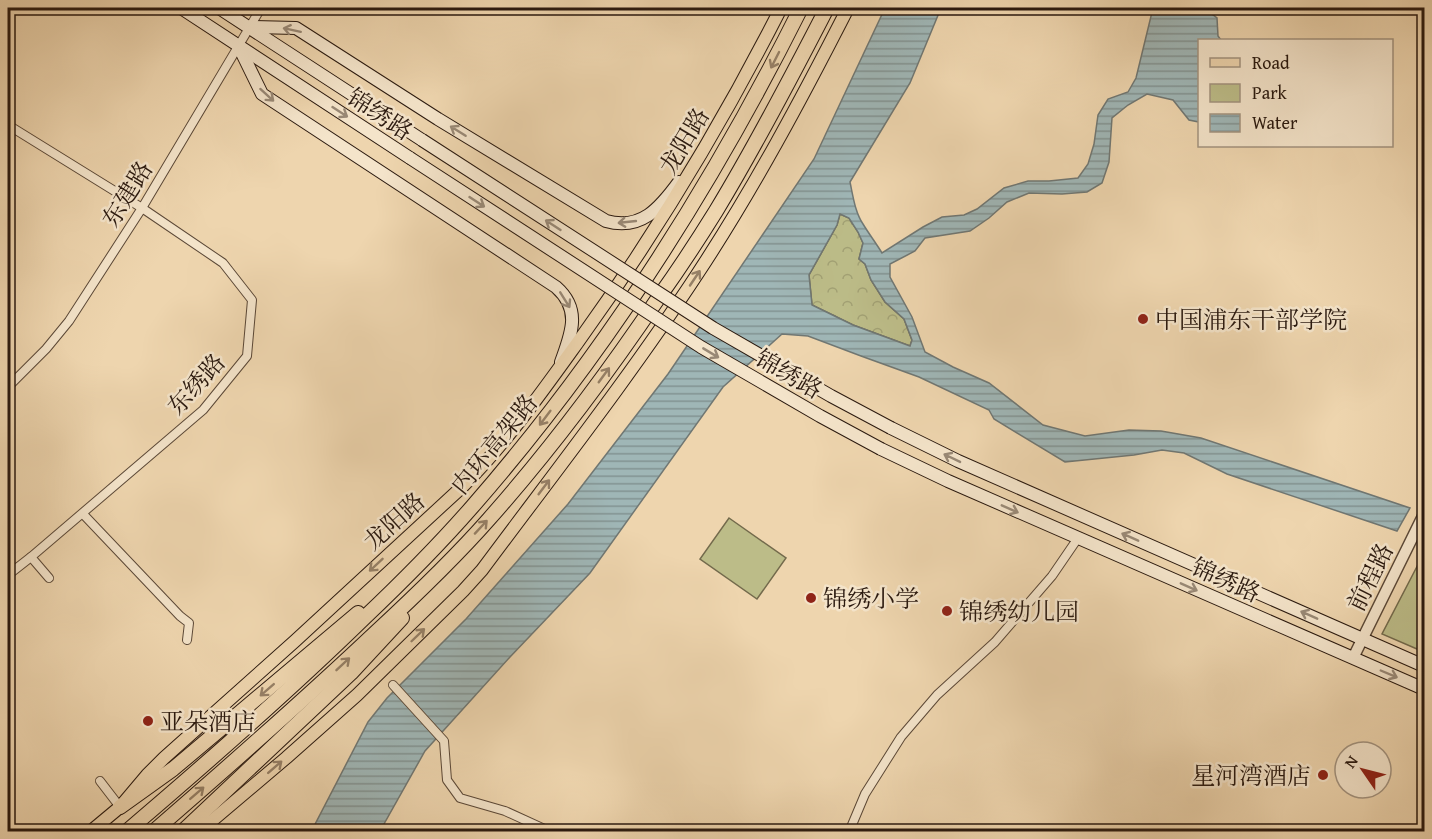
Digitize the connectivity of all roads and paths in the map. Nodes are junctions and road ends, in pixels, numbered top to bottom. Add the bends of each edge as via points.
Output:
1 (181, 8) edge
2 (219, 8) edge
3 (261, 8) edge
4 (781, 8) edge
5 (801, 8) edge
6 (827, 8) edge
7 (848, 8) edge
8 (249, 27) junction
9 (238, 45) junction
10 (721, 121) junction
11 (8, 125) edge
12 (142, 208) junction
13 (558, 370) junction
14 (8, 387) edge
15 (83, 513) junction
16 (1425, 514) edge
17 (1078, 538) junction
18 (439, 543) junction
19 (454, 556) junction
20 (31, 557) junction
21 (8, 575) edge
22 (50, 578) dead end
23 (1362, 639) junction
24 (187, 640) dead end
25 (1353, 658) junction
26 (1425, 666) edge
27 (393, 684) dead end
28 (1425, 689) edge
29 (100, 781) dead end
30 (120, 807) junction
31 (129, 829) edge
32 (90, 831) edge
33 (153, 831) edge
34 (182, 831) edge
35 (197, 831) edge
36 (551, 831) edge
37 (849, 831) edge

1 - 9 main road, 锦绣路
2 - 8 main road, 锦绣路
3 - 8 street, 东建路
4 - 10 main road, 龙阳路
5 -> 18 highway, 内环高架路 via 724,154 664,251 537,430
19 -> 6 highway, 内环高架路 via 591,394 663,292 743,165
35 -> 7 main road via 357,695 482,570 606,405 699,272 759,174
8 - 9 street, 东建路
10 -> 8 main road via 656,210 636,222 614,223 568,199 296,28
23 -> 8 main road, 锦绣路, bridge via 958,460 821,391 713,328
9 - 12 street, 东建路
9 -> 13 main road via 262,94 563,294 573,323
9 -> 17 main road, 锦绣路, bridge via 701,347 791,400 881,449
10 - 13 main road, 龙阳路 via 648,241
11 - 12 street, 东绣路
12 - 14 street, 东建路 via 69,321
12 - 15 street, 东绣路 via 223,264 252,300 247,356 203,410
13 -> 30 main road, 龙阳路 via 468,481 164,758
15 - 20 street, 东绣路
15 - 24 street via 189,623
16 - 23 street, 前程路
17 -> 25 main road, 锦绣路
17 - 37 street via 1052,576 996,642 937,695 901,737 865,794
18 -> 30 highway via 173,769
18 - 31 highway, 内环高架路 via 323,658
33 -> 19 highway, 内环高架路 via 318,687
19 - 34 highway via 351,673
20 - 21 street, 东绣路
20 - 22 street
23 - 25 street, 前程路
23 - 26 main road, 锦绣路
25 -> 28 main road, 锦绣路
27 - 36 street via 444,741 447,780 460,798 505,811
29 - 30 street
30 - 32 main road, 龙阳路

